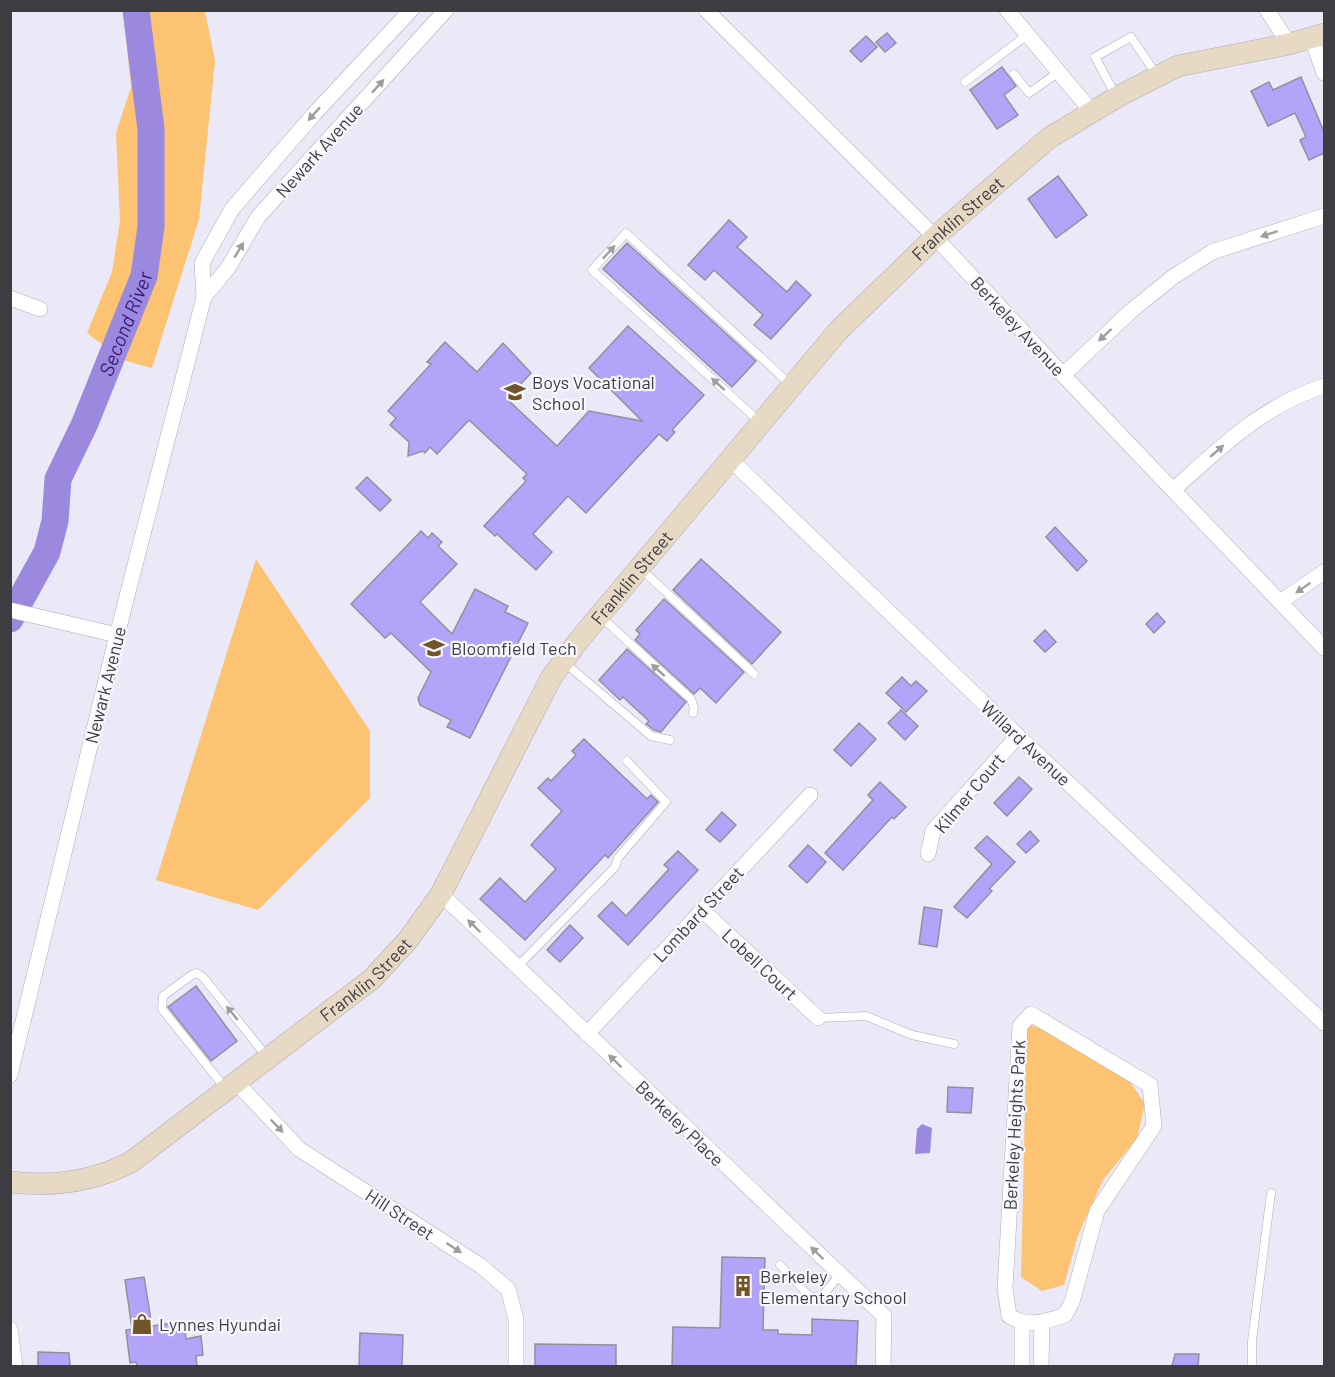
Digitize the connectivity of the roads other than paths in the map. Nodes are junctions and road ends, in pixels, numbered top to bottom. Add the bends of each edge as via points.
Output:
1 (411, 10) edge
2 (446, 10) edge
3 (706, 10) edge
4 (1007, 10) edge
5 (1267, 10) edge
6 (1027, 35) junction
7 (1318, 35) edge
8 (1289, 44) junction
9 (1061, 72) junction
10 (1324, 73) edge
11 (1014, 74) dead end
12 (1157, 77) junction
13 (965, 82) dead end
14 (1117, 97) junction
15 (1092, 112) junction
16 (1324, 216) edge
17 (935, 237) junction
18 (204, 297) junction
19 (10, 298) edge
20 (40, 309) dead end
21 (1063, 375) junction
22 (792, 386) junction
23 (1324, 386) edge
24 (761, 423) junction
25 (731, 460) junction
26 (1173, 490) junction
27 (639, 567) junction
28 (1324, 572) edge
29 (1280, 602) junction
30 (10, 610) edge
31 (598, 616) junction
32 (117, 635) junction
33 (1324, 648) edge
34 (563, 661) junction
35 (754, 674) dead end
36 (693, 713) dead end
37 (1018, 736) junction
38 (670, 740) dead end
39 (627, 761) dead end
40 (810, 795) dead end
41 (928, 854) dead end
42 (441, 894) junction
43 (702, 909) junction
44 (517, 967) junction
45 (818, 1018) joint
46 (1324, 1023) edge
47 (586, 1034) junction
48 (954, 1044) dead end
49 (269, 1059) junction
50 (10, 1075) edge
51 (232, 1087) junction
52 (10, 1182) edge
53 (1271, 1193) dead end
54 (780, 1265) dead end
55 (840, 1275) junction
56 (1042, 1322) junction
57 (1022, 1323) junction
58 (10, 1329) edge
59 (15, 1366) edge
60 (516, 1366) edge
61 (883, 1366) edge
62 (1022, 1366) edge
63 (1041, 1366) edge
64 (1252, 1366) edge

1 -> 18 street, Newark Avenue via 232,209 202,263
18 -> 2 street, Newark Avenue via 228,268 258,217
3 - 17 street, Berkeley Avenue
4 - 6 street
5 - 8 street
6 - 9 street
6 - 13 lane
7 - 8 main road, Franklin Street
7 - 10 street
8 - 12 main road, Franklin Street via 1178,66
9 - 11 lane via 1029,93
9 - 15 street
12 - 14 main road, Franklin Street
12 - 14 lane via 1131,38 1095,57
14 - 15 main road, Franklin Street
15 - 17 main road, Franklin Street via 1049,138
16 -> 21 street via 1212,252 1131,311
17 - 21 street, Berkeley Avenue
17 - 22 main road, Franklin Street via 838,331
18 - 32 street, Newark Avenue
19 - 20 street
21 - 26 street, Berkeley Avenue
22 - 24 main road, Franklin Street
24 -> 22 lane via 592,270 626,233
26 -> 23 street via 1249,423 1298,395
24 - 25 main road, Franklin Street
25 - 27 main road, Franklin Street
25 - 37 street, Willard Avenue
26 - 29 street, Berkeley Avenue
27 - 31 main road, Franklin Street
27 - 35 lane
28 -> 29 street
29 - 33 street, Berkeley Avenue
30 - 32 street
31 - 34 main road, Franklin Street
36 -> 31 lane via 691,699
32 - 50 street, Newark Avenue
34 - 38 lane via 651,736
34 - 42 main road, Franklin Street
37 - 41 street, Kilmer Court via 933,831
37 - 46 street, Willard Avenue
39 - 44 lane via 666,802 618,858 615,867
40 - 43 street, Lombard Street
44 -> 42 street, Berkeley Place
42 - 49 main road, Franklin Street via 408,940 372,979
43 - 45 street, Lobell Court
43 - 47 street, Lombard Street
44 - 47 street, Berkeley Place
45 - 48 lane via 866,1016 912,1035
55 -> 47 street, Berkeley Place
49 - 51 main road, Franklin Street
49 -> 51 lane via 197,973 163,996 162,1009
51 - 52 main road, Franklin Street via 144,1153 104,1174 60,1184
51 -> 60 street, Hill Street via 299,1149 481,1266 508,1289 516,1318
53 - 64 lane
54 - 55 lane via 809,1296 820,1298
55 - 61 street, Berkeley Place via 884,1316
56 - 57 street, Berkeley Heights Park
56 - 57 street, Berkeley Heights Park via 1065,1315 1097,1211 1154,1126 1150,1085 1031,1014 1020,1026 1005,1287 1009,1316
56 - 63 street
57 - 62 street
58 - 59 street

